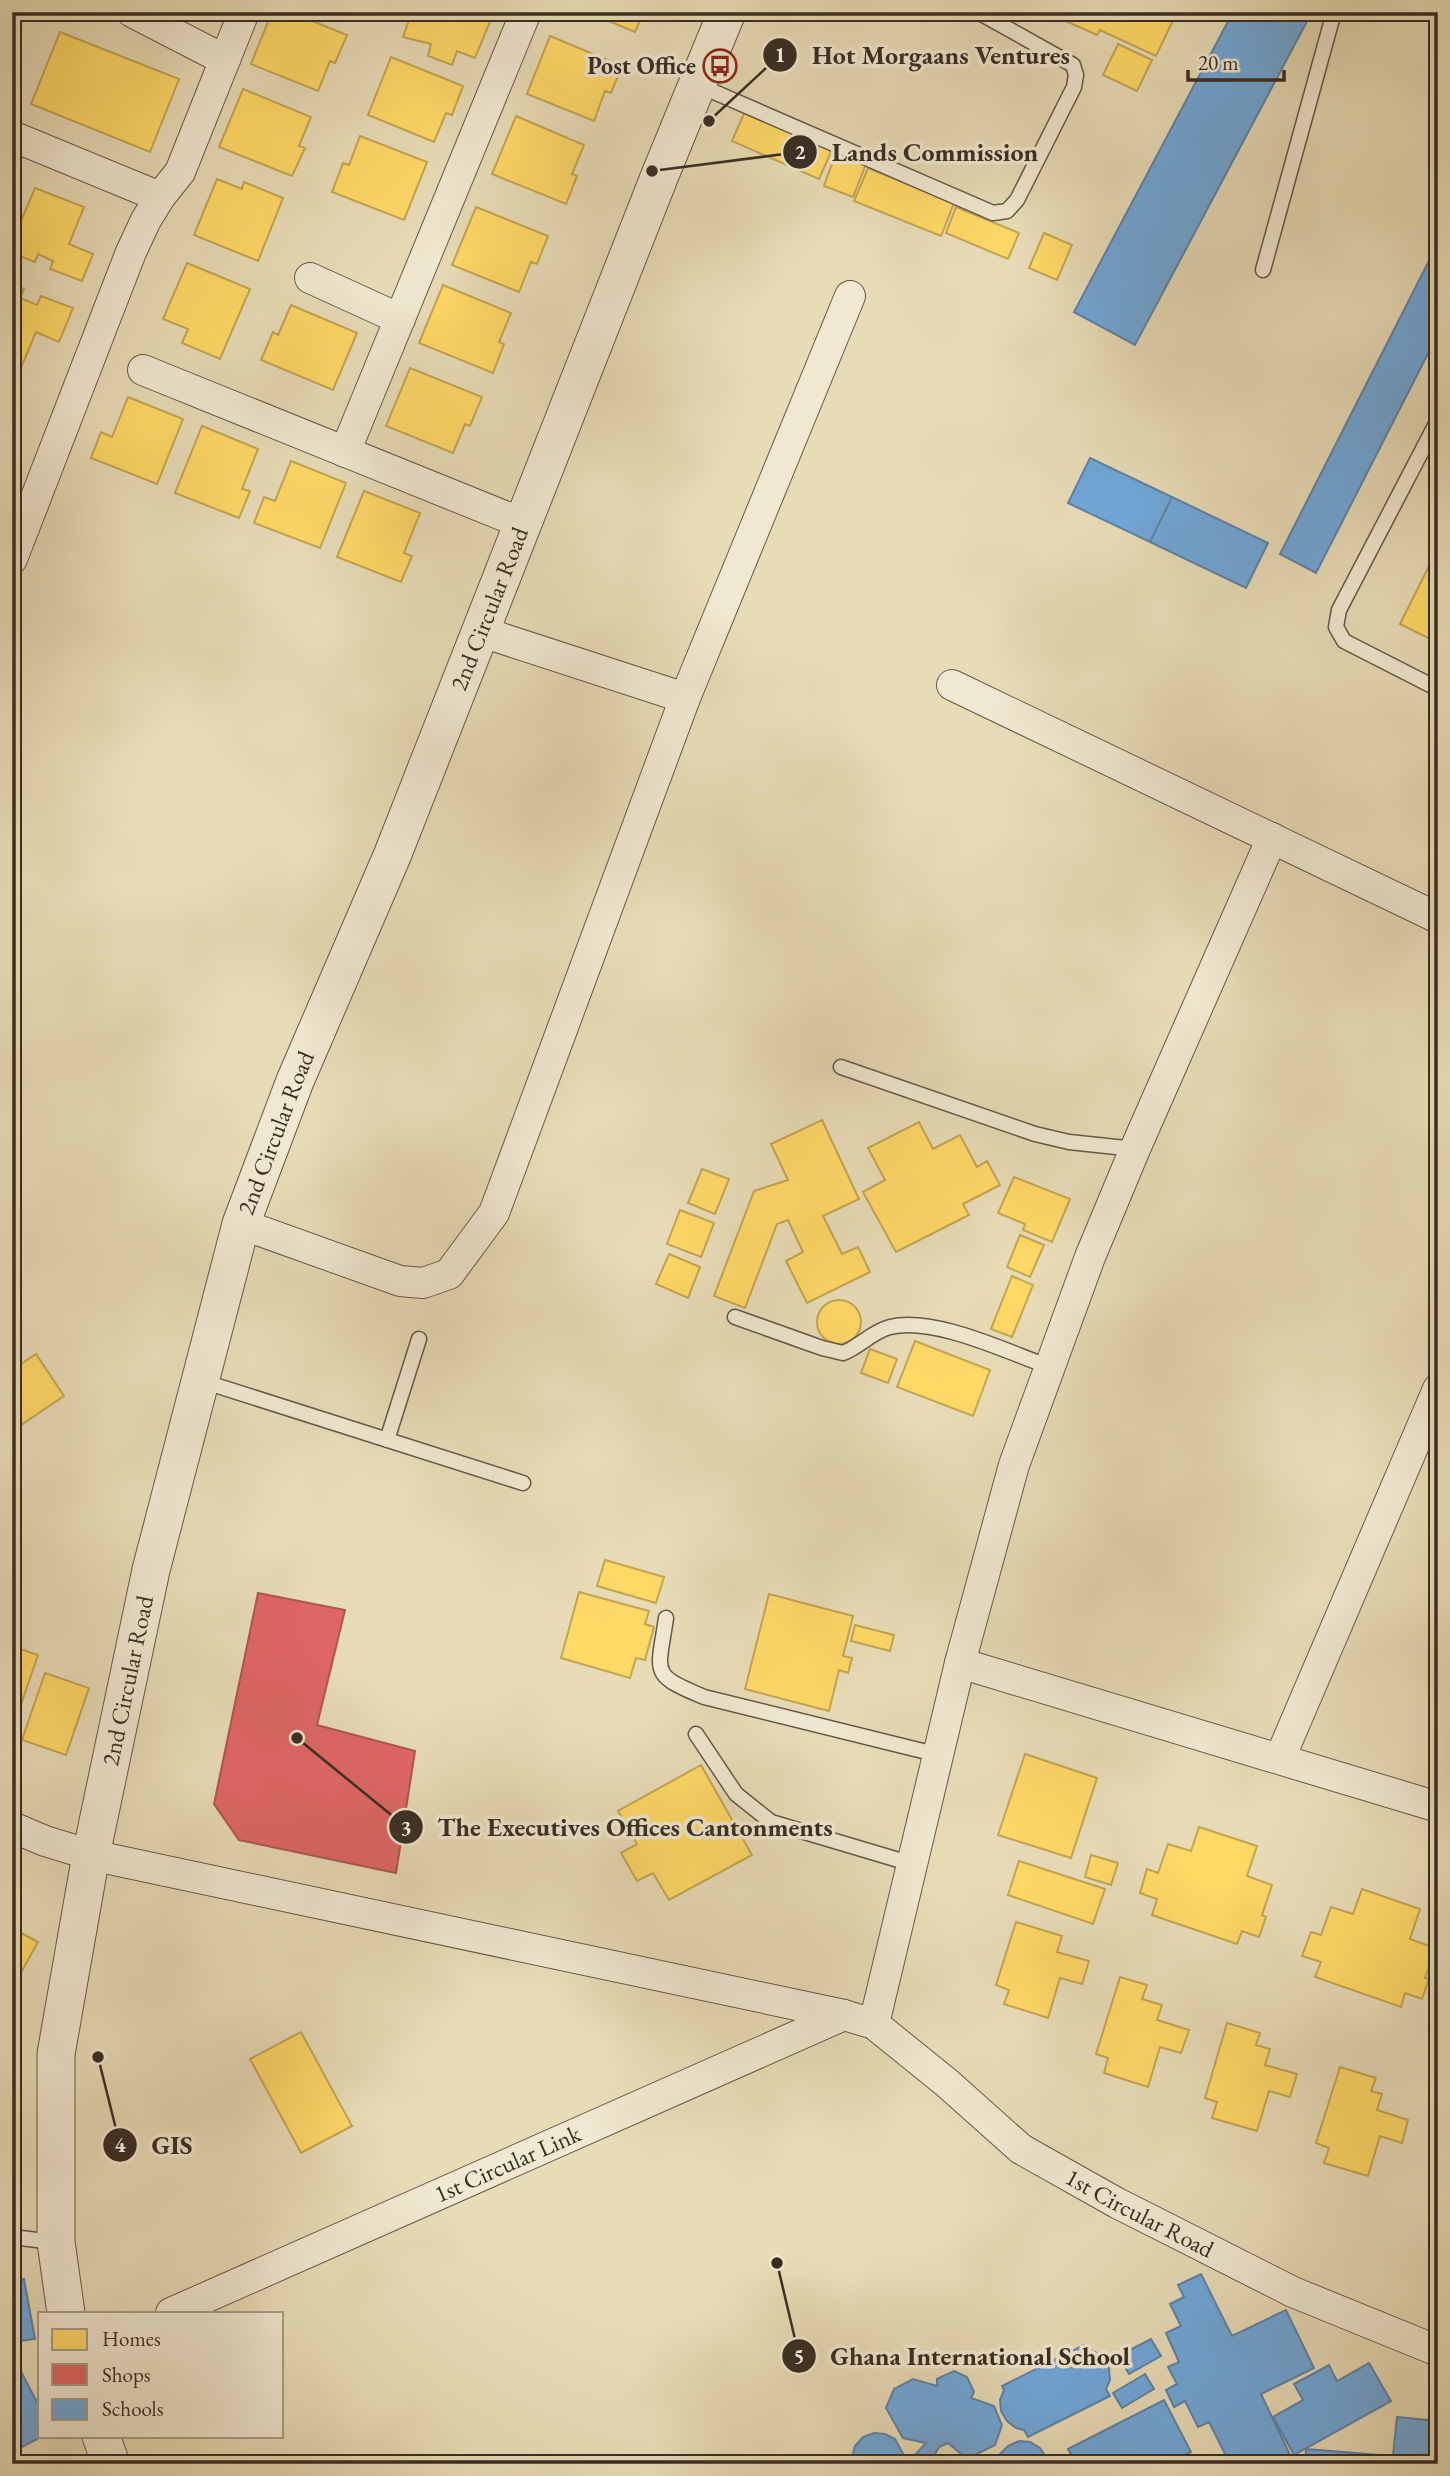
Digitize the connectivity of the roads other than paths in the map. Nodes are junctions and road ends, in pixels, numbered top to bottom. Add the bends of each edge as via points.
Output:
1 (132, 12) edge
2 (244, 12) edge
3 (526, 12) edge
4 (727, 12) edge
5 (978, 12) edge
6 (1334, 12) edge
7 (225, 60) junction
8 (698, 85) junction
9 (12, 136) edge
10 (160, 197) junction
11 (1263, 270) dead end
12 (310, 278) dead end
13 (850, 296) dead end
14 (400, 319) junction
15 (143, 370) dead end
16 (1438, 420) edge
17 (345, 452) junction
18 (524, 524) junction
19 (12, 559) edge
20 (479, 631) junction
21 (952, 685) dead end
22 (1438, 689) edge
23 (685, 698) junction
24 (1272, 838) junction
25 (1438, 918) edge
26 (841, 1067) dead end
27 (1135, 1149) junction
28 (241, 1224) junction
29 (735, 1317) dead end
30 (419, 1339) dead end
31 (1050, 1367) junction
32 (200, 1381) junction
33 (1438, 1389) edge
34 (387, 1440) junction
35 (523, 1483) dead end
36 (666, 1618) dead end
37 (960, 1663) junction
38 (696, 1734) dead end
39 (939, 1755) junction
40 (1280, 1758) junction
41 (1438, 1807) edge
42 (12, 1827) edge
43 (91, 1855) junction
44 (912, 1864) junction
45 (844, 2015) junction
46 (874, 2024) junction
47 (12, 2237) edge
48 (55, 2242) junction
49 (66, 2312) edge
50 (172, 2312) edge
51 (1438, 2351) edge
52 (102, 2438) edge
53 (110, 2464) edge

1 - 7 street
2 - 7 street
3 - 14 street
4 - 8 street, 2nd Circular Road
5 - 8 lane via 1073,65 1076,75 1017,201 1007,211 993,213
6 - 11 lane
7 - 10 street via 180,172
8 - 18 street, 2nd Circular Road
9 - 10 street
10 - 19 street via 131,252
12 - 14 street
13 - 23 street
14 - 17 street
15 - 17 street
16 - 22 lane via 1339,610 1336,627 1344,641
17 - 18 street
18 - 20 street, 2nd Circular Road
20 - 23 street
20 - 28 street, 2nd Circular Road
21 - 24 street
23 - 28 street via 508,1181 494,1213 449,1274 423,1283 400,1281
24 - 25 street
24 - 27 street
26 - 27 lane via 1035,1134
27 - 31 street
28 - 32 street, 2nd Circular Road
29 - 31 lane via 842,1353 887,1327 940,1328
30 - 34 lane
31 - 37 street via 1014,1465
32 - 34 lane
32 - 43 street, 2nd Circular Road via 150,1570
33 - 40 street
34 - 35 lane
36 - 39 lane via 659,1664 670,1683 704,1697
37 - 39 street
37 - 40 street
38 - 44 lane via 736,1794 771,1822
39 - 44 street
40 - 41 street
42 - 43 street
43 - 45 street
43 - 48 street, 2nd Circular Road via 57,2054
44 - 46 street
45 - 46 street
45 - 50 street, 1st Circular Link
46 - 51 street, 1st Circular Road via 1021,2149 1116,2203 1293,2292
47 - 48 lane
48 - 49 street, 2nd Circular Road
52 - 53 street

